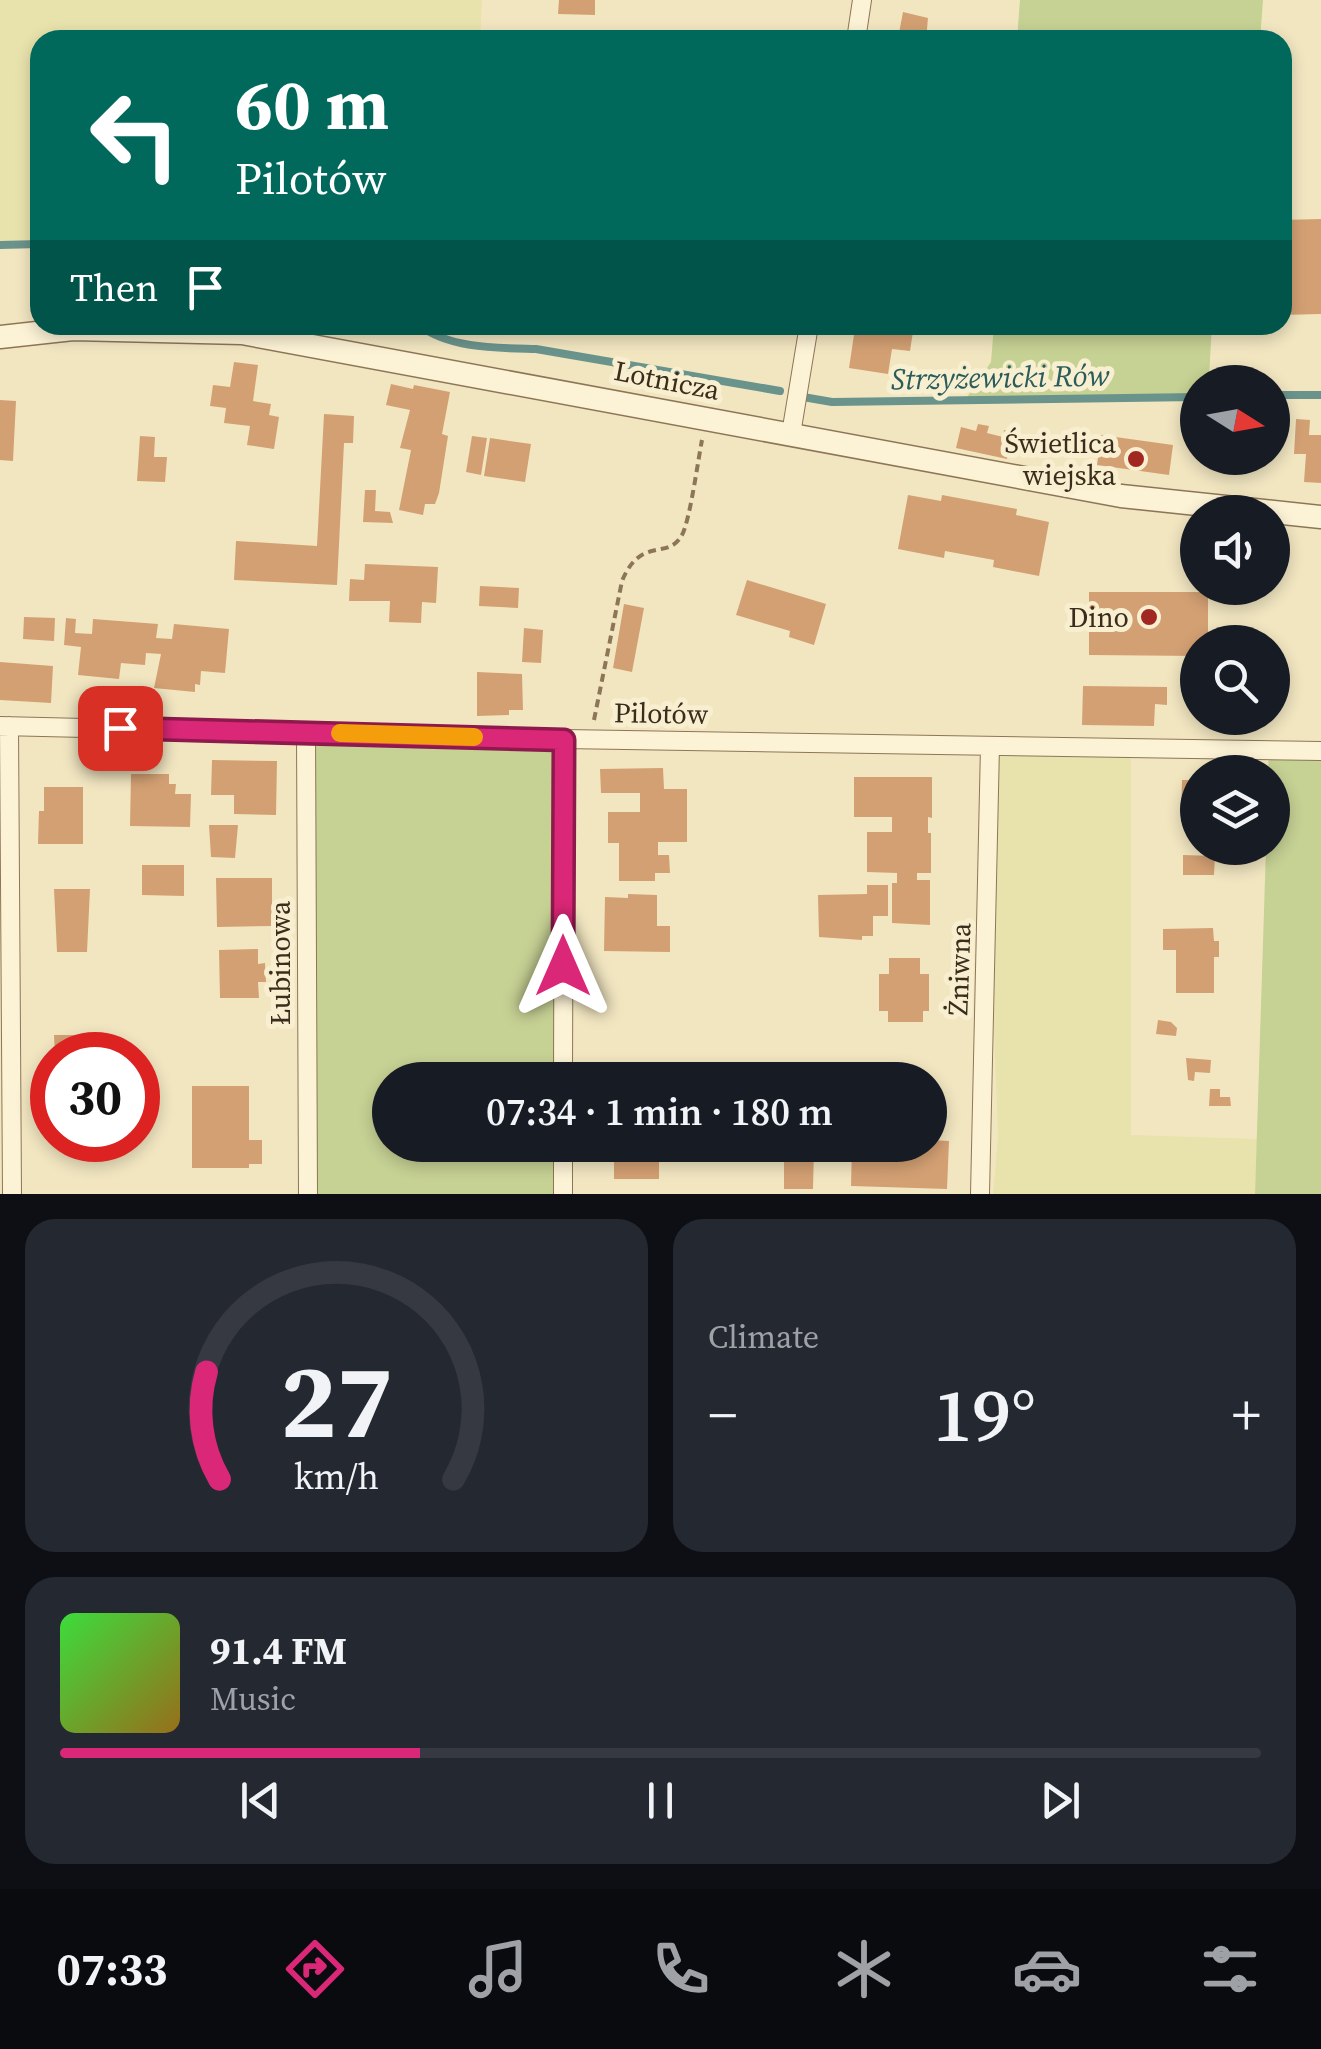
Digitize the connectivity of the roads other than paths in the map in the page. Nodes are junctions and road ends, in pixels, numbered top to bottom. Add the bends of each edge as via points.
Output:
1 (862, 0) edge
2 (858, 30) edge
3 (30, 333) edge
4 (248, 335) edge
5 (806, 335) edge
6 (0, 336) edge
7 (791, 434) junction
8 (1321, 517) edge
9 (5, 726) edge
10 (306, 732) junction
11 (564, 740) junction
12 (990, 746) junction
13 (1321, 751) edge
14 (563, 1062) edge
15 (563, 1162) edge
16 (12, 1194) edge
17 (308, 1194) edge
18 (562, 1194) edge
19 (980, 1194) edge

1 - 2 street
3 - 6 street, Lotnicza
4 - 7 street, Lotnicza
5 - 7 street
7 - 8 street, Lotnicza via 1121,496
9 - 10 street, Pilotów
9 - 16 street
10 - 11 street, Pilotów
10 - 17 street, Łubinowa
11 - 12 street, Pilotów
11 - 14 street
12 - 13 street, Pilotów
12 - 19 street, Żniwna
15 - 18 street

